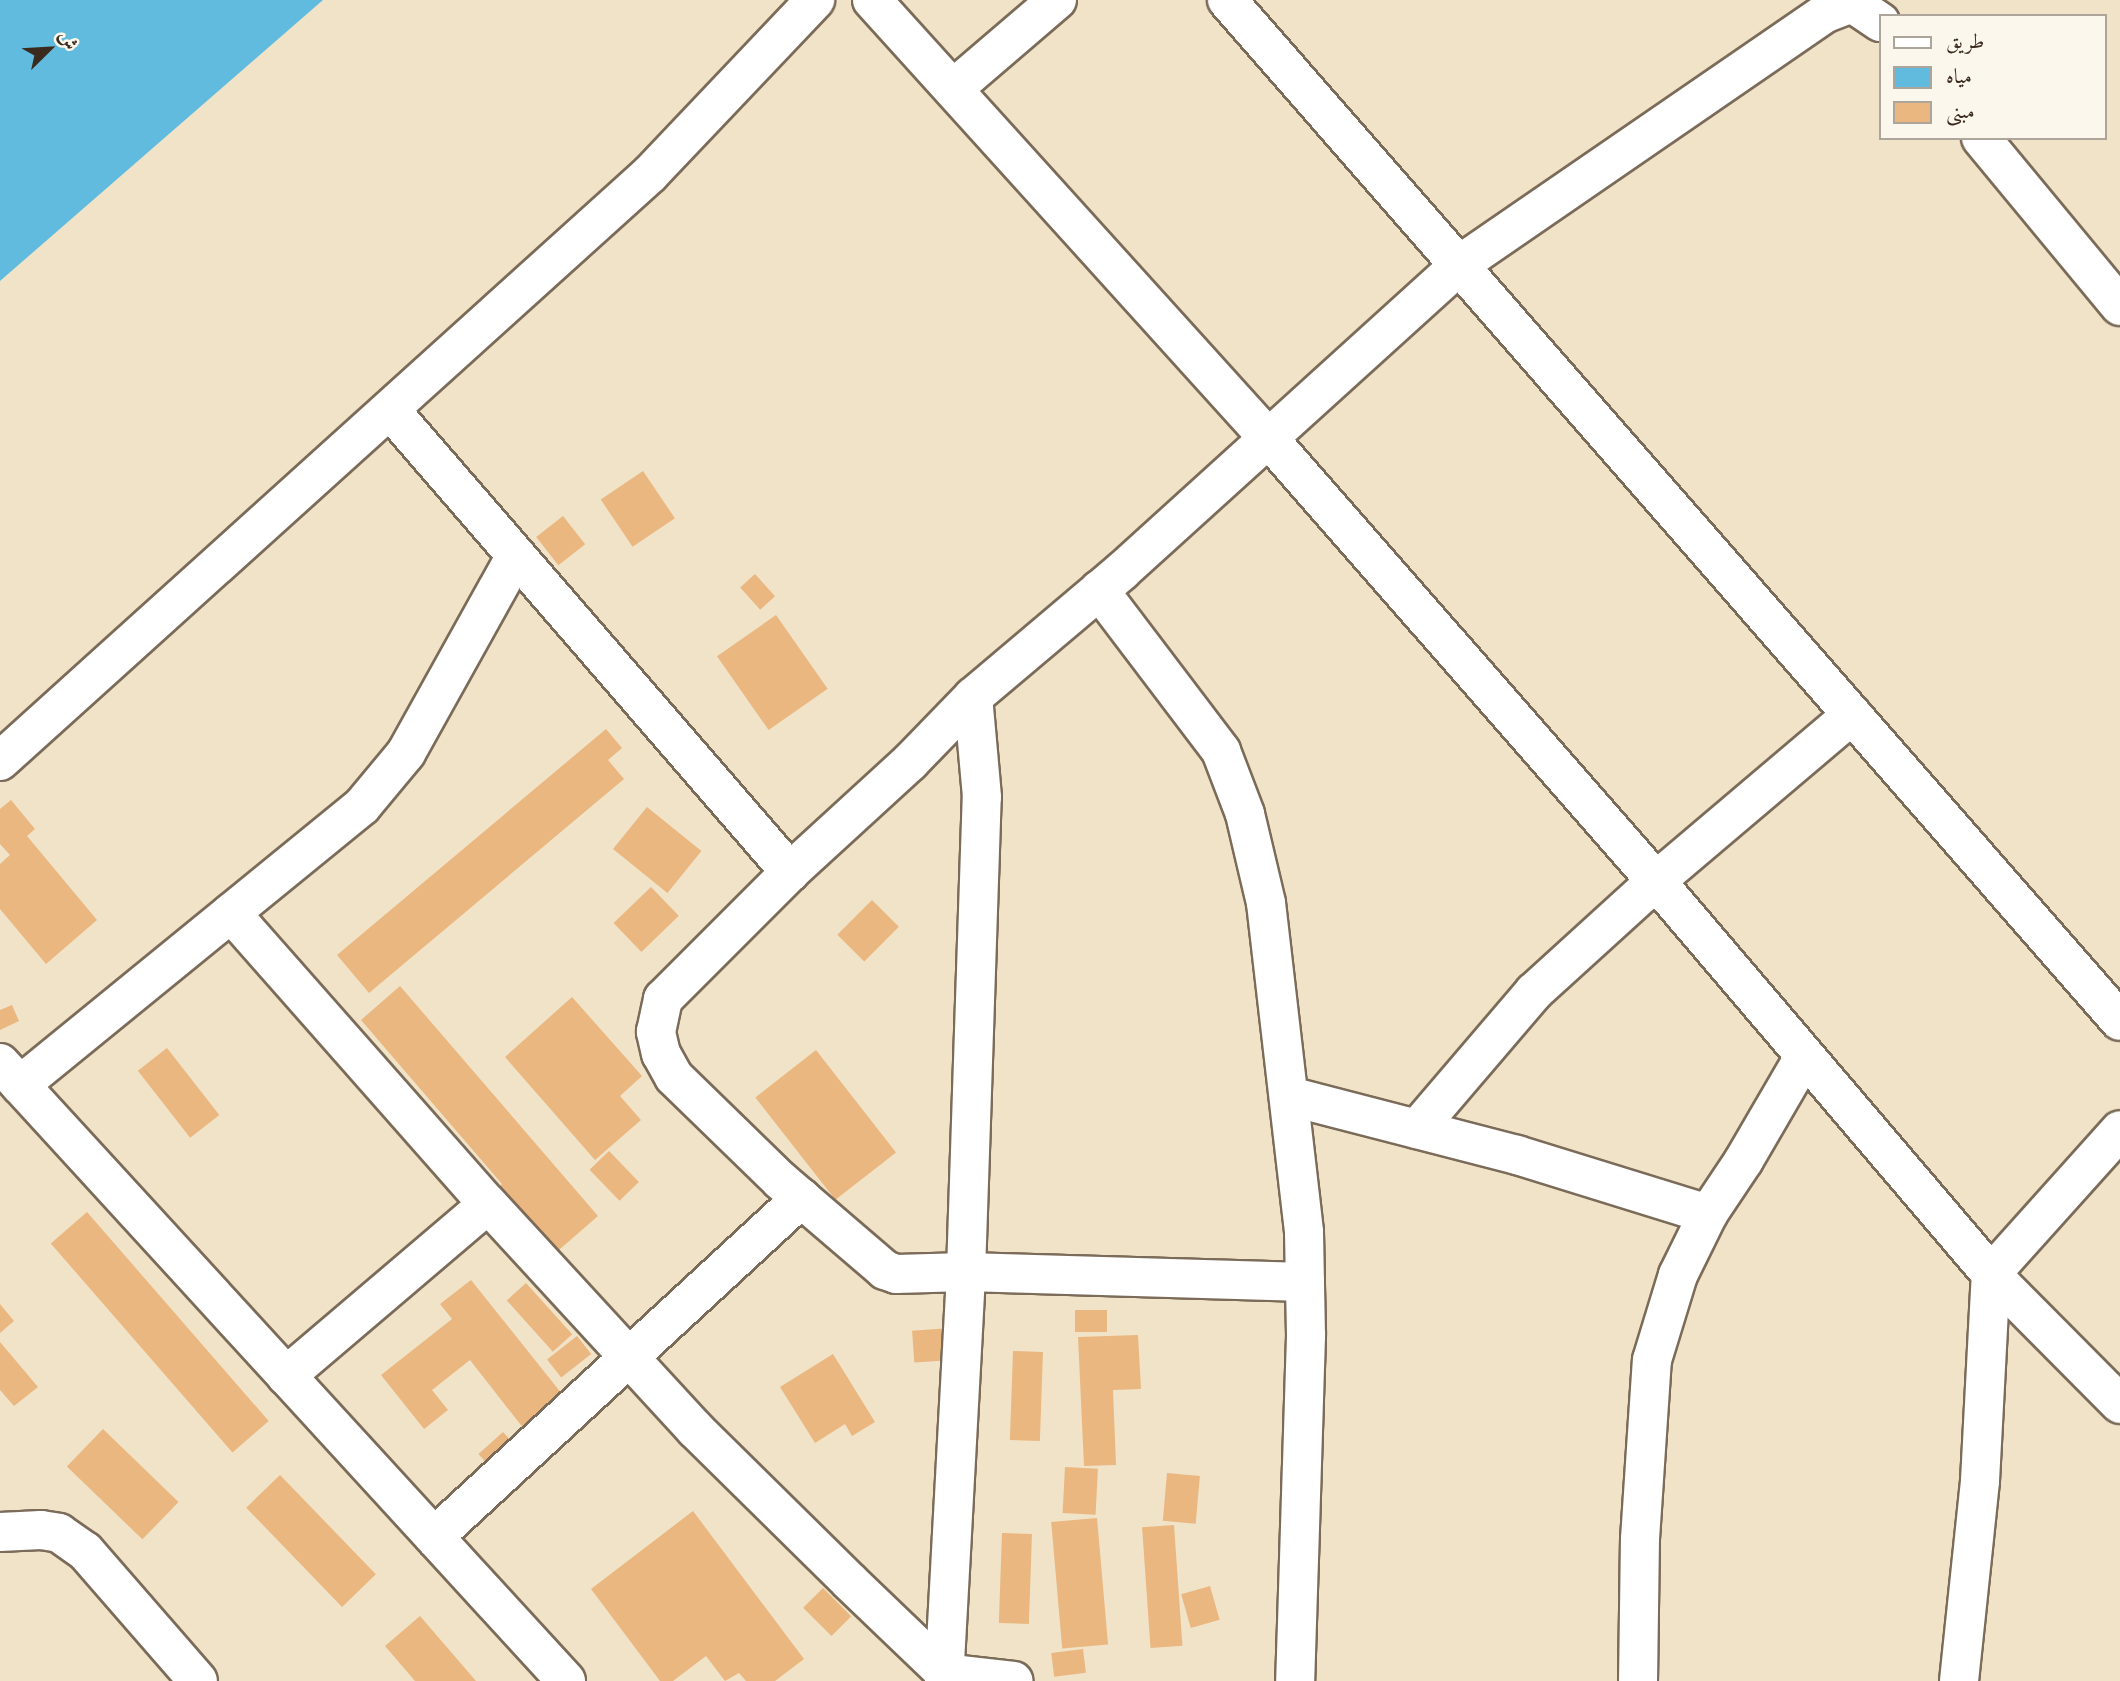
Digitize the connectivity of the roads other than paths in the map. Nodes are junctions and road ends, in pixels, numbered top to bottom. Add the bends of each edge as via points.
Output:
1 (815, 0) edge
2 (873, 0) edge
3 (1057, 0) edge
4 (1227, 0) edge
5 (1878, 21) edge
6 (953, 89) junction
7 (1982, 140) edge
8 (1459, 265) junction
9 (2120, 306) edge
10 (391, 411) junction
11 (1269, 439) junction
12 (515, 557) junction
13 (1099, 590) junction
14 (973, 696) junction
15 (1852, 715) junction
16 (0, 761) edge
17 (790, 872) junction
18 (1657, 881) junction
19 (231, 913) junction
20 (2120, 1021) edge
21 (1804, 1057) junction
22 (10, 1074) edge
23 (1289, 1096) junction
24 (1417, 1129) junction
25 (2120, 1130) edge
26 (801, 1198) junction
27 (488, 1204) junction
28 (1708, 1214) junction
29 (966, 1272) junction
30 (1991, 1274) junction
31 (1305, 1282) junction
32 (630, 1358) junction
33 (286, 1376) junction
34 (2120, 1404) edge
35 (0, 1532) edge
36 (434, 1537) junction
37 (945, 1677) edge
38 (198, 1681) edge
39 (566, 1681) edge
40 (1014, 1681) edge
41 (1295, 1681) edge
42 (1638, 1681) edge
43 (1959, 1681) edge

1 - 10 street via 650,174
2 - 6 street
3 - 6 street
4 - 8 street
5 - 8 street via 1852,3 1826,13
6 - 11 street
7 - 9 street
8 - 11 street
8 - 15 street
10 - 12 street
10 - 16 street
11 - 13 street
11 - 18 street
12 - 17 street
12 - 19 street via 406,753 362,806
13 - 14 street
13 - 23 street via 1221,751 1240,801 1266,904
14 - 17 street via 910,762
14 - 29 street via 982,797
15 - 18 street
15 - 20 street
17 - 26 street via 663,999 656,1032 661,1054 674,1077
18 - 21 street
18 - 24 street via 1534,992
19 - 22 street
19 - 27 street
21 - 28 street
21 - 30 street
22 - 33 street
23 - 24 street
23 - 31 street
24 - 28 street
25 - 30 street
26 - 29 street via 885,1270 895,1274
26 - 32 street
27 - 32 street
27 - 33 street
28 - 42 street via 1678,1275 1652,1360 1640,1539
29 - 31 street
29 - 37 street
30 - 34 street
30 - 43 street via 1980,1482
31 - 41 street
32 - 36 street
32 - 37 street via 695,1429
33 - 36 street
35 - 38 street via 59,1533 85,1551
36 - 39 street
37 - 40 street

